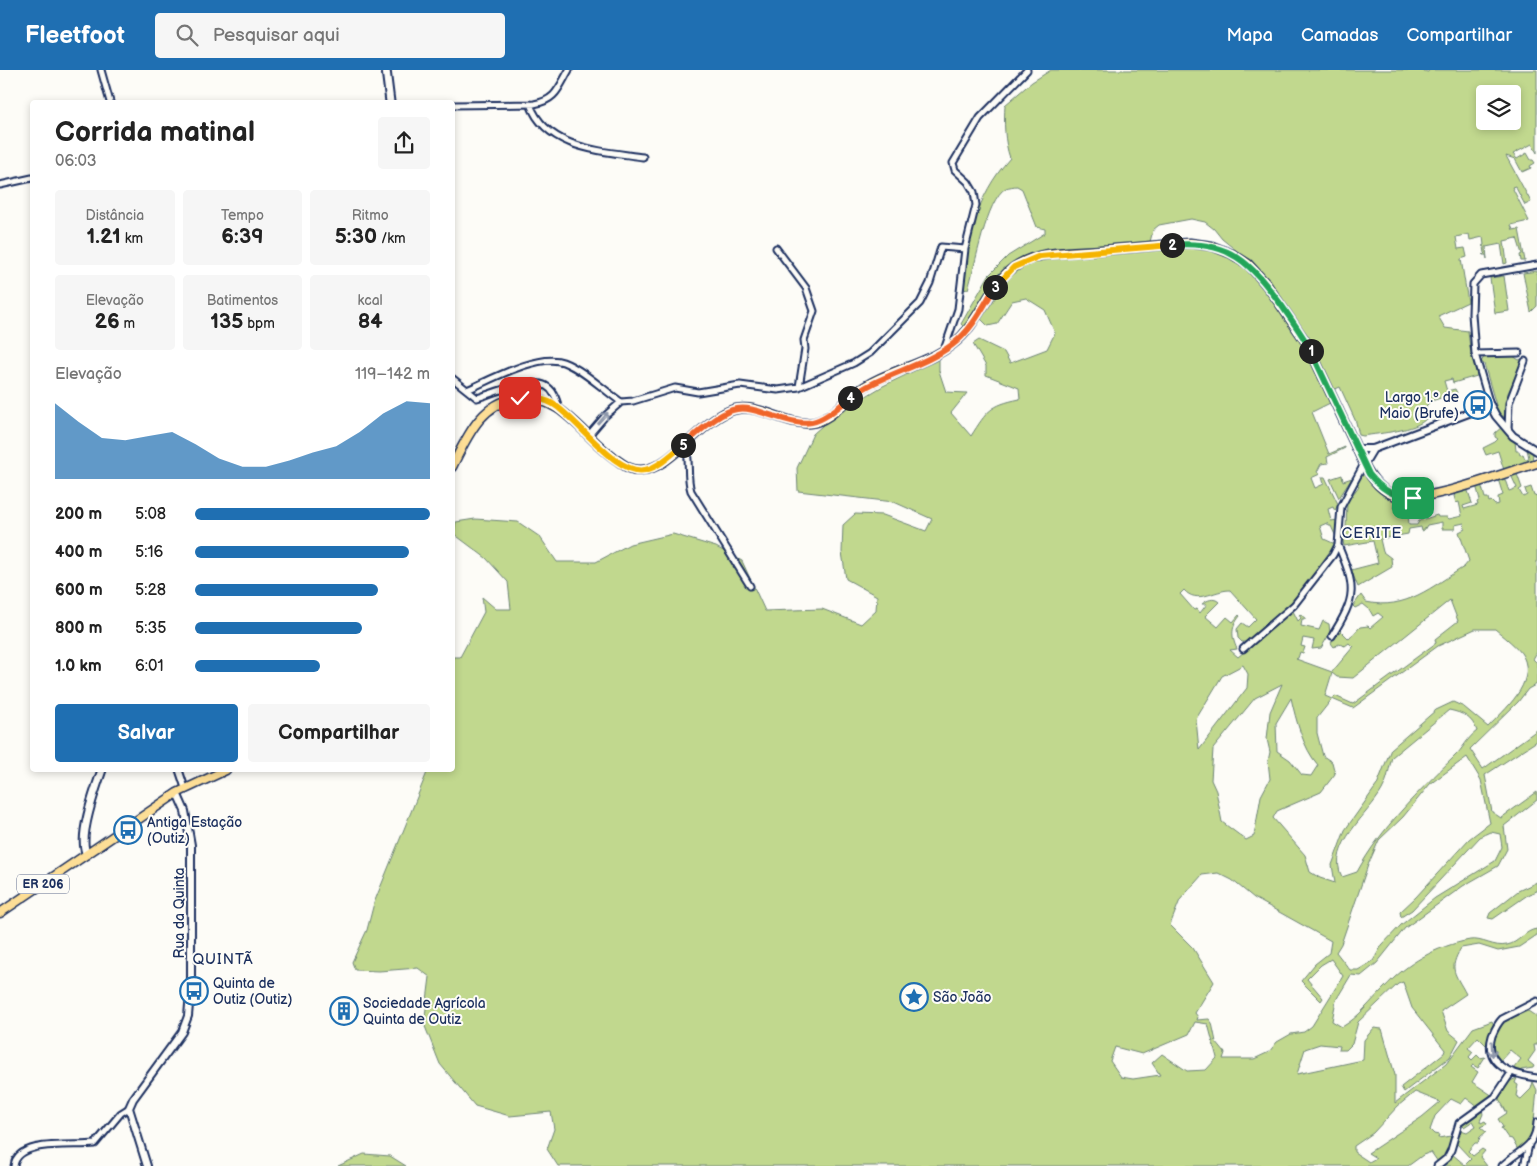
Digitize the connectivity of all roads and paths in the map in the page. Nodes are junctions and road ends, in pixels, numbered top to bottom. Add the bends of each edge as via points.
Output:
1 (101, 70) edge
2 (386, 70) edge
3 (569, 70) edge
4 (1026, 70) edge
5 (109, 100) edge
6 (390, 100) edge
7 (530, 104) junction
8 (455, 105) edge
9 (643, 157) dead end
10 (30, 178) edge
11 (0, 185) edge
12 (776, 248) dead end
13 (965, 249) junction
14 (1537, 265) edge
15 (944, 350) junction
16 (1519, 353) dead end
17 (1475, 354) junction
18 (1525, 361) dead end
19 (455, 380) edge
20 (799, 387) junction
21 (467, 390) junction
22 (620, 402) junction
23 (1490, 405) junction
24 (559, 409) junction
25 (1508, 431) junction
26 (588, 436) junction
27 (685, 444) junction
28 (1357, 449) junction
29 (1373, 449) junction
30 (1537, 452) edge
31 (455, 461) edge
32 (1537, 463) edge
33 (1364, 464) junction
34 (1338, 545) junction
35 (750, 586) dead end
36 (1332, 636) dead end
37 (1243, 649) dead end
38 (101, 772) edge
39 (180, 772) edge
40 (221, 772) edge
41 (185, 788) junction
42 (177, 793) junction
43 (87, 854) junction
44 (0, 913) edge
45 (1537, 1001) edge
46 (1511, 1073) junction
47 (1537, 1078) edge
48 (129, 1108) junction
49 (1537, 1122) edge
50 (1529, 1144) junction
51 (14, 1166) edge
52 (148, 1166) edge
53 (1437, 1166) edge
54 (1502, 1166) edge
55 (1524, 1166) edge

1 - 5 street
2 - 6 main road
3 - 7 street via 555,95 546,102
4 - 13 street via 980,118 953,163 974,192 976,205
7 - 8 street
7 - 9 street via 533,113 558,138 583,148
10 - 11 street
12 - 20 street via 806,288 814,311 804,340
13 - 15 street via 958,309
13 - 20 street via 941,247 920,303 870,353 854,364
14 - 17 street via 1488,273 1476,279 1471,289
15 - 27 main road via 866,386 816,422 797,423 738,409 718,418
15 - 28 main road via 970,327 1000,280 1021,263 1044,255 1202,244 1224,250 1248,264 1266,285 1304,338
16 - 17 street
17 - 23 street
18 - 25 street via 1509,403
19 - 21 street
20 - 22 street via 778,390 740,385 698,392 675,388 633,402
21 - 22 street via 529,364 561,361
21 - 24 street via 477,398 528,383 541,384 552,390
26 -> 22 street
23 - 25 street
23 - 29 street
24 - 26 main road
24 - 31 main road via 532,398 515,398 497,405 474,424
25 - 30 street
26 - 27 main road via 623,464 641,470 658,464
27 - 35 street via 691,491
28 - 29 street
28 - 33 main road
29 - 33 street
32 - 33 main road via 1434,495 1413,498 1385,490 1375,482
33 - 34 street via 1341,507
34 - 36 street via 1348,569 1352,593 1346,614
34 - 37 street via 1319,575 1294,604
38 - 43 main road via 83,838
39 - 41 street
40 - 41 main road, ER 206
41 - 42 main road, ER 206
42 - 43 main road, ER 206
42 - 48 street, Rua da Quinta via 185,811 191,845 188,1016 182,1032
43 - 44 main road, ER 206
45 -> 46 street via 1502,1019 1495,1028 1491,1055
46 - 47 street
46 - 53 street via 1495,1097 1458,1123 1451,1150
48 - 51 street via 95,1144 44,1145 22,1153 14,1161
48 - 52 street
49 - 50 street via 1535,1137
50 - 54 street
50 - 55 street

